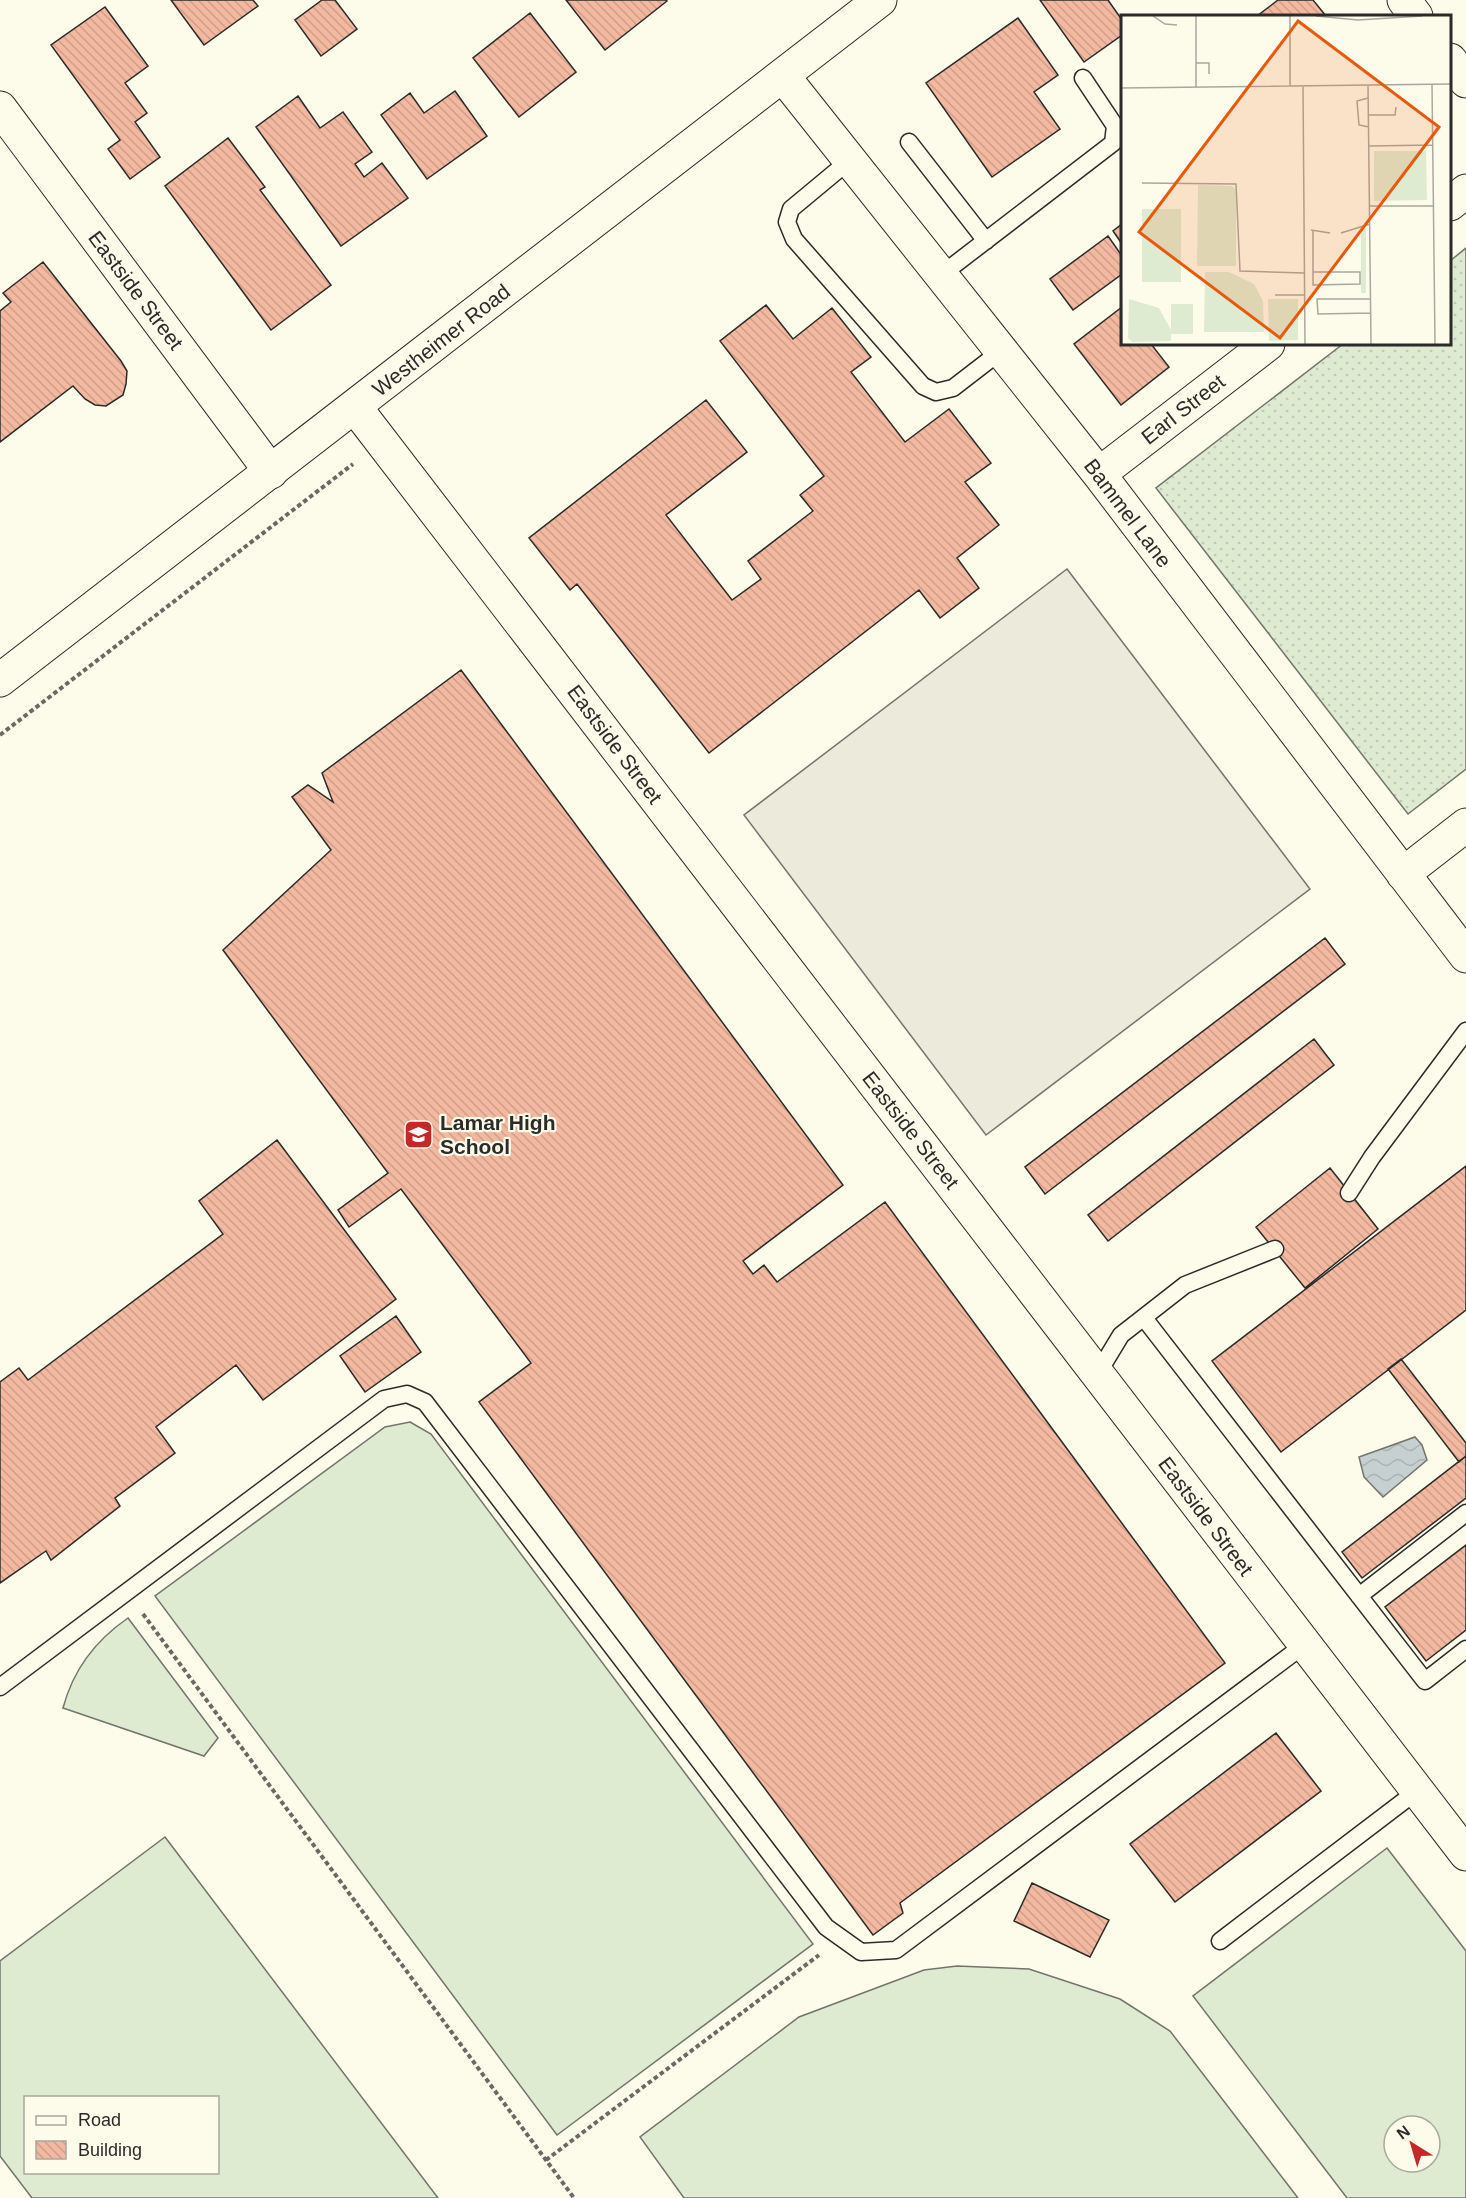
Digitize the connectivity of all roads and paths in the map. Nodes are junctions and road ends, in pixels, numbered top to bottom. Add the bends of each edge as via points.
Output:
1 (880, 0) edge
2 (1404, 0) edge
3 (1415, 15) edge
4 (1451, 62) edge
5 (783, 76) junction
6 (1083, 78) dead end
7 (1466, 81) edge
8 (0, 108) edge
9 (909, 142) dead end
10 (850, 160) junction
11 (1466, 191) edge
12 (1451, 202) edge
13 (986, 240) junction
14 (941, 275) junction
15 (1267, 345) edge
16 (1001, 351) junction
17 (355, 407) junction
18 (382, 442) junction
19 (271, 472) junction
20 (1099, 474) junction
21 (0, 680) edge
22 (0, 735) edge
23 (1466, 825) edge
24 (1403, 874) junction
25 (1466, 956) edge
26 (1466, 1031) edge
27 (1349, 1193) dead end
28 (1275, 1249) dead end
29 (1144, 1318) junction
30 (1098, 1373) junction
31 (1466, 1513) edge
32 (126, 1592) junction
33 (1359, 1596) junction
34 (1304, 1645) junction
35 (1466, 1649) edge
36 (0, 1688) edge
37 (1417, 1791) junction
38 (1466, 1854) edge
39 (841, 1938) junction
40 (1220, 1941) dead end
41 (546, 2160) junction
42 (574, 2198) edge

1 - 5 street, Westheimer Road
2 - 3 street
4 - 7 street
5 - 10 street, Bammel Lane
5 - 17 street, Westheimer Road
6 - 13 lane via 1115,126 1113,143
8 - 19 street, Eastside Street
9 - 13 lane
10 - 14 street, Bammel Lane
10 - 16 lane via 791,209 787,222 795,239 923,386 936,392 953,388
11 - 12 street
13 - 14 lane
14 - 16 street, Bammel Lane
15 - 20 street, Earl Street
16 - 20 street, Bammel Lane
17 - 18 street, Eastside Street
17 - 19 street, Westheimer Road
18 - 22 path
18 - 30 street, Eastside Street
19 - 21 street, Westheimer Road
20 - 24 street, Bammel Lane
23 - 24 street
24 - 25 street, Bammel Lane
26 - 27 lane
28 - 29 lane via 1185,1285
29 - 30 lane via 1121,1335
29 - 33 lane
30 - 34 street, Eastside Street
31 - 33 lane
32 - 36 lane
32 - 39 lane via 384,1398 407,1394 425,1402 826,1928
32 - 41 path
33 - 35 lane via 1425,1681
34 - 37 street, Eastside Street
34 - 39 lane via 896,1950 861,1952
37 - 38 street, Eastside Street
37 - 40 lane
39 - 41 path
41 - 42 path

